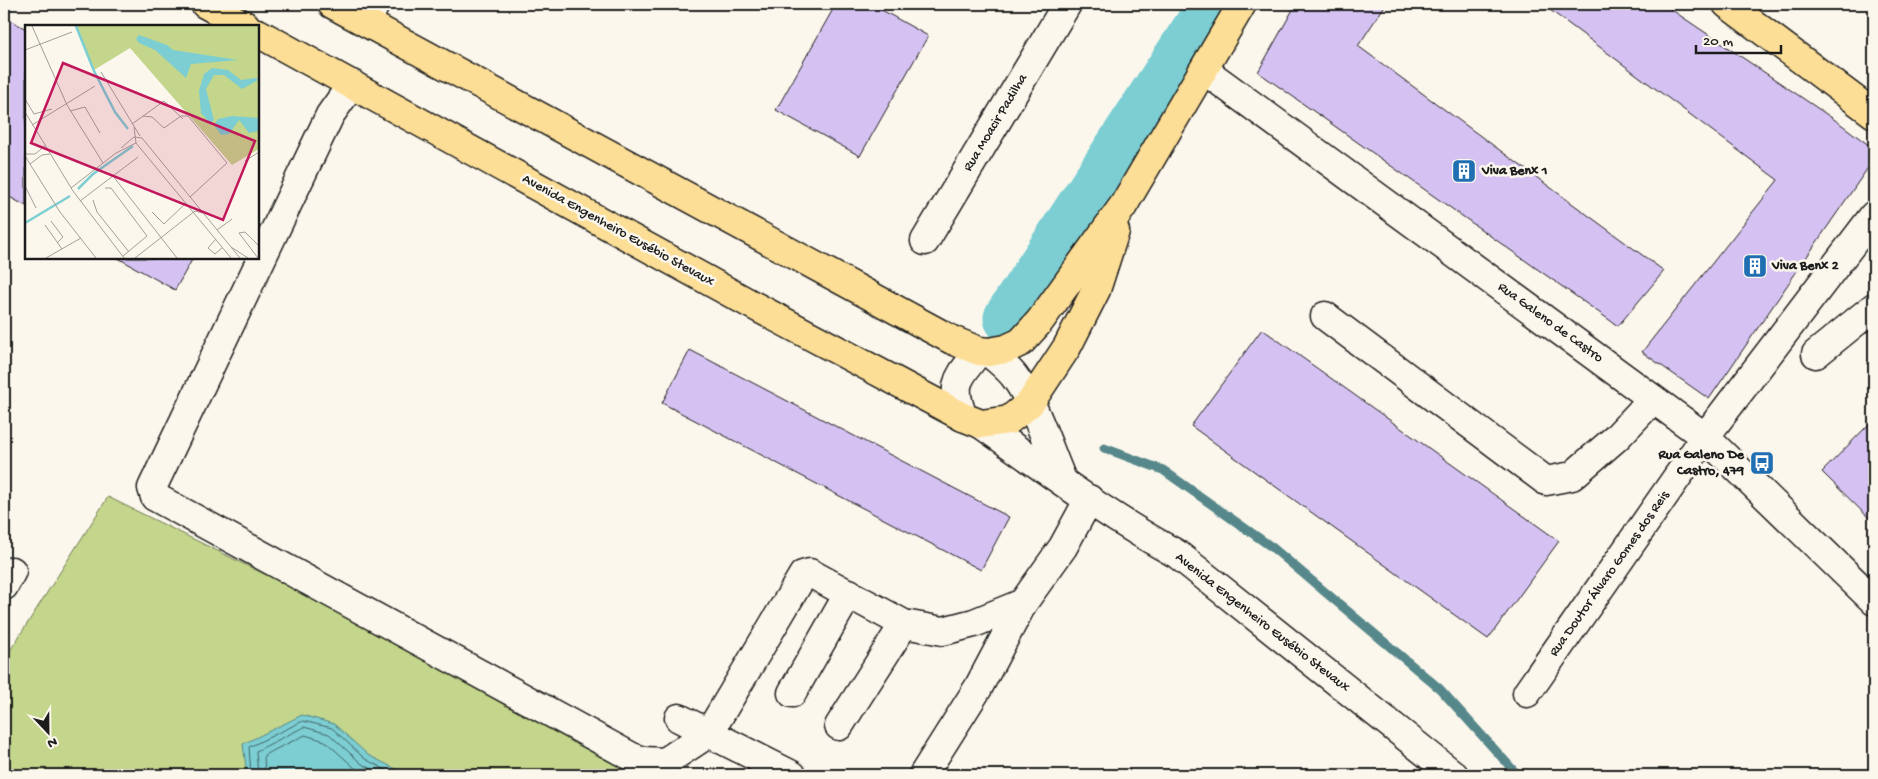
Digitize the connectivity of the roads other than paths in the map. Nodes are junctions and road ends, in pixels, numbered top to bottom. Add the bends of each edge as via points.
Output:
1 (205, 4) edge
2 (332, 4) edge
3 (1067, 4) edge
4 (1242, 4) edge
5 (1727, 4) edge
6 (371, 13) edge
7 (1754, 13) edge
8 (244, 25) edge
9 (259, 34) edge
10 (1204, 70) junction
11 (352, 84) junction
12 (1874, 114) edge
13 (1123, 206) junction
14 (1874, 215) edge
15 (925, 242) dead end
16 (1874, 307) edge
17 (1324, 316) dead end
18 (984, 351) junction
19 (1816, 354) dead end
20 (1653, 399) junction
21 (1030, 403) junction
22 (972, 421) junction
23 (1705, 437) junction
24 (1063, 482) junction
25 (1089, 499) junction
26 (849, 593) junction
27 (1874, 601) edge
28 (1023, 603) junction
29 (904, 624) junction
30 (792, 693) dead end
31 (1527, 693) dead end
32 (679, 718) dead end
33 (839, 726) dead end
34 (709, 733) junction
35 (792, 775) edge
36 (923, 775) edge
37 (1454, 775) edge

1 - 8 main road
2 - 6 main road
3 - 15 street, Rua Moacir Padilha
4 - 10 main road
5 - 7 main road
6 - 18 main road via 952,340
7 - 12 main road
9 - 11 main road, Avenida Engenheiro Eusébio Stevaux
10 - 13 main road
10 - 20 street, Rua Galeno de Castro
11 - 22 main road, Avenida Engenheiro Eusébio Stevaux via 747,302
11 - 34 street via 330,115 152,488 155,498 632,757 665,762
13 - 18 main road via 1040,322 1021,342 1006,349
13 - 21 main road via 1096,290 1067,347
14 - 23 street, Rua Doutor Álvaro Gomes dos Reis
16 - 19 street
17 - 20 street via 1546,481 1572,476 1616,438
18 - 21 street via 1013,374
18 - 22 street via 961,374 957,384 956,399
20 - 23 street, Rua Galeno de Castro
21 - 22 main road via 1010,420
21 - 24 street
22 - 24 street, Avenida Engenheiro Eusébio Stevaux
23 - 27 street, Rua Galeno de Castro
23 - 31 street, Rua Doutor Álvaro Gomes dos Reis
24 - 25 street, Avenida Engenheiro Eusébio Stevaux
25 - 28 street via 1063,547
25 - 37 street, Avenida Engenheiro Eusébio Stevaux via 1144,537 1177,554
26 - 29 street
26 - 30 street
26 - 34 street via 810,573 803,575
28 - 29 street via 943,632
28 - 36 street via 978,688
29 - 33 street
32 - 34 street
34 - 35 street

